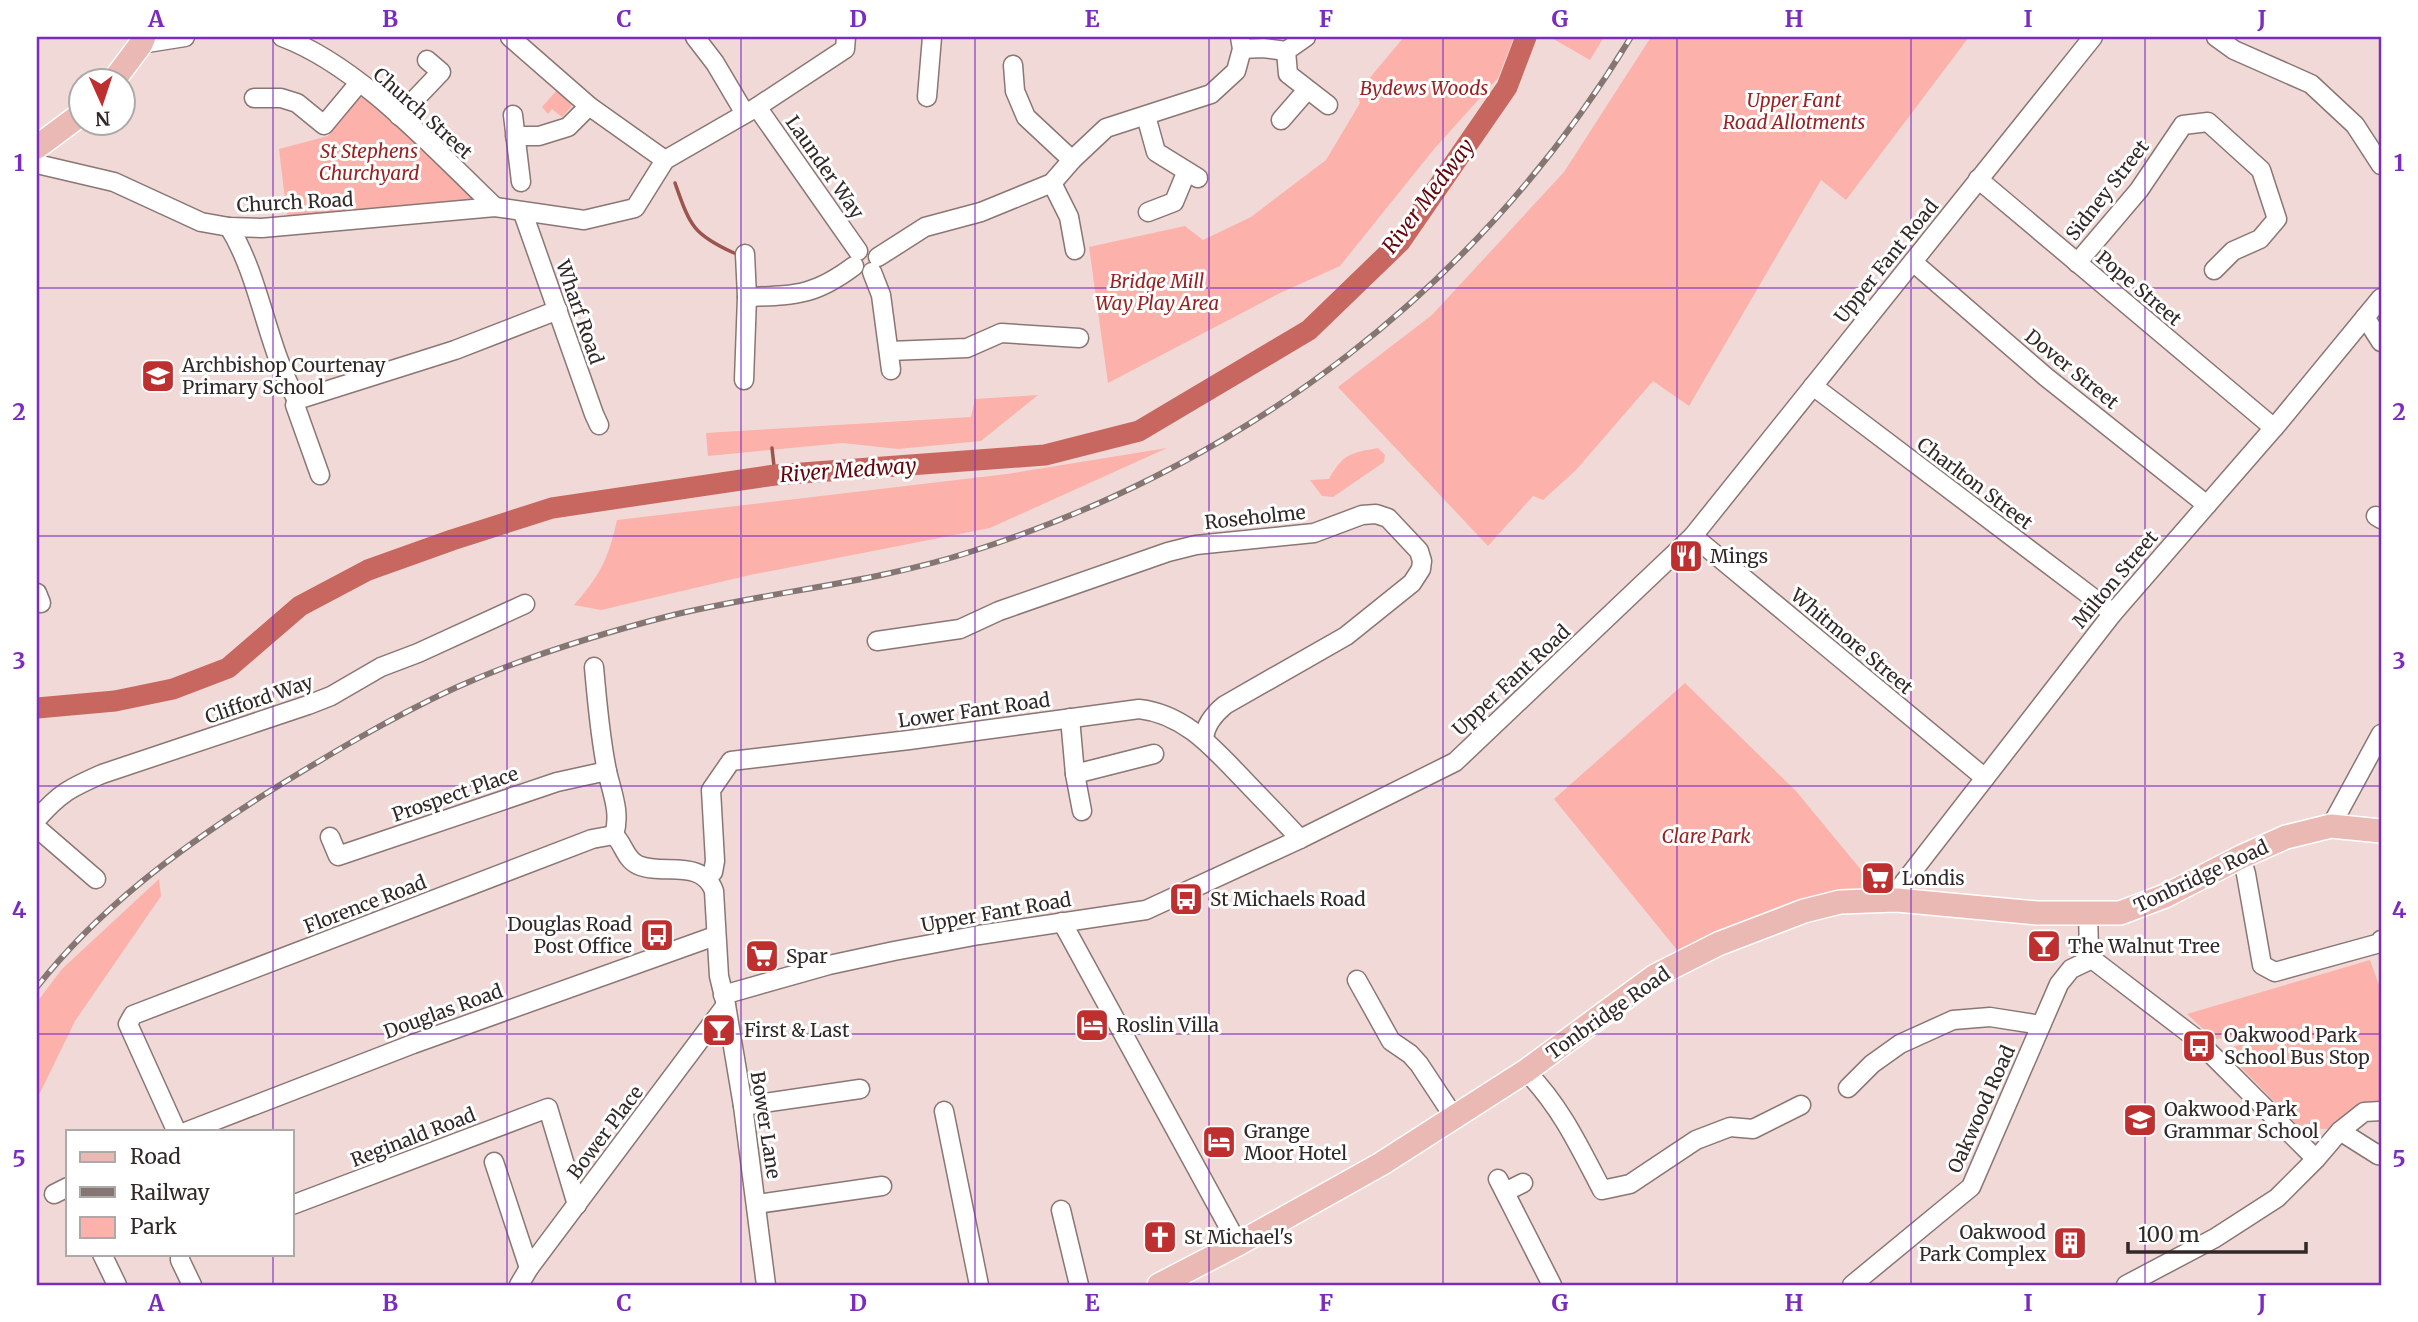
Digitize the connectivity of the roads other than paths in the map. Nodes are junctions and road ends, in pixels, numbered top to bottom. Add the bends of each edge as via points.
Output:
1 (185, 37) edge
2 (282, 37) edge
3 (510, 37) edge
4 (695, 37) edge
5 (846, 37) edge
6 (932, 37) edge
7 (1306, 37) edge
8 (2093, 37) edge
9 (2216, 37) edge
10 (142, 41) edge
11 (1241, 43) edge
12 (1286, 51) junction
13 (1013, 65) dead end
14 (124, 66) edge
15 (440, 72) dead end
16 (359, 83) junction
17 (1307, 90) junction
18 (926, 97) dead end
19 (254, 98) dead end
20 (589, 106) junction
21 (1328, 106) dead end
22 (751, 109) junction
23 (399, 116) junction
24 (513, 116) dead end
25 (1146, 116) junction
26 (1281, 120) dead end
27 (66, 125) edge
28 (515, 136) junction
29 (37, 147) edge
30 (665, 160) junction
31 (1072, 160) junction
32 (37, 164) edge
33 (2381, 164) edge
34 (1978, 179) junction
35 (521, 182) dead end
36 (1052, 183) junction
37 (495, 207) junction
38 (1149, 212) dead end
39 (523, 213) junction
40 (229, 227) junction
41 (1075, 250) dead end
42 (745, 254) dead end
43 (856, 259) junction
44 (1913, 262) junction
45 (2077, 262) junction
46 (875, 265) junction
47 (2214, 270) dead end
48 (747, 297) junction
49 (2381, 298) edge
50 (558, 310) junction
51 (2365, 317) junction
52 (1079, 338) dead end
53 (2381, 342) edge
54 (889, 351) junction
55 (891, 370) dead end
56 (744, 380) dead end
57 (1813, 386) junction
58 (297, 400) junction
59 (599, 425) dead end
60 (2274, 428) junction
61 (320, 475) dead end
62 (2207, 505) junction
63 (1693, 536) junction
64 (525, 604) dead end
65 (2113, 613) junction
66 (877, 641) dead end
67 (594, 667) dead end
68 (1070, 718) junction
69 (2381, 734) edge
70 (1205, 739) junction
71 (1154, 754) dead end
72 (607, 771) junction
73 (1074, 774) junction
74 (1985, 778) junction
75 (1082, 811) dead end
76 (37, 819) edge
77 (2331, 826) junction
78 (37, 828) edge
79 (2381, 831) edge
80 (614, 835) junction
81 (330, 837) dead end
82 (1300, 839) junction
83 (2241, 857) junction
84 (96, 879) dead end
85 (707, 879) junction
86 (1897, 900) junction
87 (2088, 915) junction
88 (1062, 922) junction
89 (715, 936) junction
90 (2381, 940) edge
91 (2092, 959) junction
92 (1357, 979) dead end
93 (725, 1000) junction
94 (2040, 1025) junction
95 (1526, 1071) junction
96 (1848, 1088) dead end
97 (860, 1089) dead end
98 (1801, 1105) dead end
99 (743, 1106) junction
100 (944, 1111) dead end
101 (2381, 1111) edge
102 (1454, 1117) junction
103 (178, 1130) edge
104 (191, 1130) edge
105 (2340, 1131) junction
106 (2381, 1153) edge
107 (2316, 1159) junction
108 (494, 1162) dead end
109 (1523, 1183) dead end
110 (881, 1186) dead end
111 (294, 1204) edge
112 (757, 1204) junction
113 (577, 1205) junction
114 (1061, 1210) dead end
115 (1238, 1244) junction
116 (103, 1256) edge
117 (180, 1257) edge
118 (529, 1268) junction
119 (117, 1285) edge
120 (192, 1285) edge
121 (519, 1285) edge
122 (766, 1285) edge
123 (979, 1285) edge
124 (1079, 1285) edge
125 (1159, 1285) edge
126 (1552, 1285) edge
127 (1852, 1285) edge
128 (2126, 1285) edge

1 - 10 street
2 - 16 street, Church Street via 320,54
3 - 20 street
4 - 22 street, Launder Way
5 - 22 street via 845,49
6 - 18 street
7 - 12 street
8 - 34 street, Upper Fant Road
9 - 33 street via 2234,50 2311,84 2354,125
10 - 14 main road
11 - 12 street
11 - 25 street via 1236,71 1211,93
12 - 17 street via 1288,74
13 - 31 street via 1015,91 1026,117
15 - 23 street
16 - 19 street via 324,125 297,103
16 - 23 street, Church Street
17 - 21 street
17 - 26 street
20 - 28 street via 568,127 539,136
20 - 30 street
22 - 30 street
22 - 43 street, Launder Way
23 - 37 street, Church Street
24 - 28 street
25 - 31 street via 1106,128
25 - 38 street via 1156,152 1192,176 1174,202
27 - 29 main road
28 - 35 street
30 - 39 street, Church Road via 635,208 584,220
31 - 36 street
32 - 40 street, Church Road via 114,182 201,222
34 - 44 street, Upper Fant Road
34 - 45 street, Pope Street
36 - 41 street via 1069,217
36 - 46 street via 981,212 925,227
37 - 39 street, Church Road
37 - 40 street, Church Road
39 - 50 street, Wharf Road
40 - 58 street via 241,247 276,354
42 - 48 street
43 - 46 street, Launder Way via 869,248
43 - 48 street via 831,283 797,295
44 - 57 street, Upper Fant Road
44 - 62 street, Dover Street via 2046,377
45 - 47 street, Sidney Street via 2139,190 2183,125 2208,122 2261,170 2277,219 2260,239 2233,251
45 - 60 street, Pope Street
46 - 54 street
48 - 56 street
49 - 51 street, Milton Street
50 - 58 street via 455,350
50 - 59 street, Wharf Road
51 - 53 street
51 - 60 street, Milton Street
52 - 54 street via 1001,333 967,348
54 - 55 street
57 - 63 street, Upper Fant Road
57 - 65 street, Charlton Street
58 - 61 street
60 - 62 street, Milton Street
62 - 65 street, Milton Street
63 - 74 street, Whitmore Street
63 - 82 street, Upper Fant Road via 1455,762
64 - 76 street, Clifford Way via 381,667 331,696 72,787
65 - 74 street, Milton Street
66 - 70 street, Roseholme via 961,629 999,611 1196,545 1314,533 1362,515 1388,518 1419,551 1421,569 1412,583 1346,636 1225,705 1211,718
67 - 72 street
68 - 70 street, Lower Fant Road via 1149,710 1186,725
68 - 73 street
68 - 85 street, Lower Fant Road via 731,761 711,790 715,861
69 - 77 street
70 - 82 street, Lower Fant Road
71 - 73 street
72 - 80 street via 616,805
72 - 81 street, Prospect Place via 557,782 338,856
73 - 75 street
74 - 86 street, Milton Street via 1902,885
77 - 79 main road, Tonbridge Road
77 - 83 main road, Tonbridge Road via 2286,837
78 - 84 street
80 - 85 street via 638,865 696,872
80 - 103 street, Florence Road via 592,839 133,1015 128,1024
82 - 88 street, Upper Fant Road via 1146,910
83 - 87 main road, Tonbridge Road via 2165,896 2120,913
83 - 90 street via 2262,965 2275,972
85 - 89 street, Bower Lane via 713,891
86 - 87 main road, Tonbridge Road
86 - 95 main road, Tonbridge Road via 1840,902 1718,944 1655,976
87 - 91 street
88 - 93 street, Upper Fant Road via 829,965
88 - 115 street
89 - 93 street, Bower Lane
89 - 104 street, Douglas Road
91 - 94 street, Oakwood Road via 2071,969
91 - 107 street via 2194,1037
92 - 102 street via 1391,1041 1419,1064
93 - 99 street, Bower Lane
93 - 113 street, Bower Place
94 - 96 street via 1990,1017 1953,1020 1866,1059
94 - 127 street, Oakwood Road via 1971,1187
95 - 98 street via 1566,1120 1602,1190 1630,1184 1696,1140 1730,1127 1753,1129
95 - 102 main road, Tonbridge Road
97 - 99 street
99 - 112 street, Bower Lane
100 - 123 street
101 - 105 street via 2364,1112
102 - 115 main road, Tonbridge Road via 1381,1164
105 - 106 street
105 - 107 street
107 - 128 street via 2277,1198 2215,1238
108 - 118 street
109 - 126 street via 1502,1185
110 - 112 street
111 - 113 street, Reginald Road via 548,1108
112 - 122 street, Bower Lane
113 - 118 street, Bower Place
114 - 124 street
115 - 125 main road, Tonbridge Road
116 - 119 street
117 - 120 street
118 - 121 street, Bower Place

